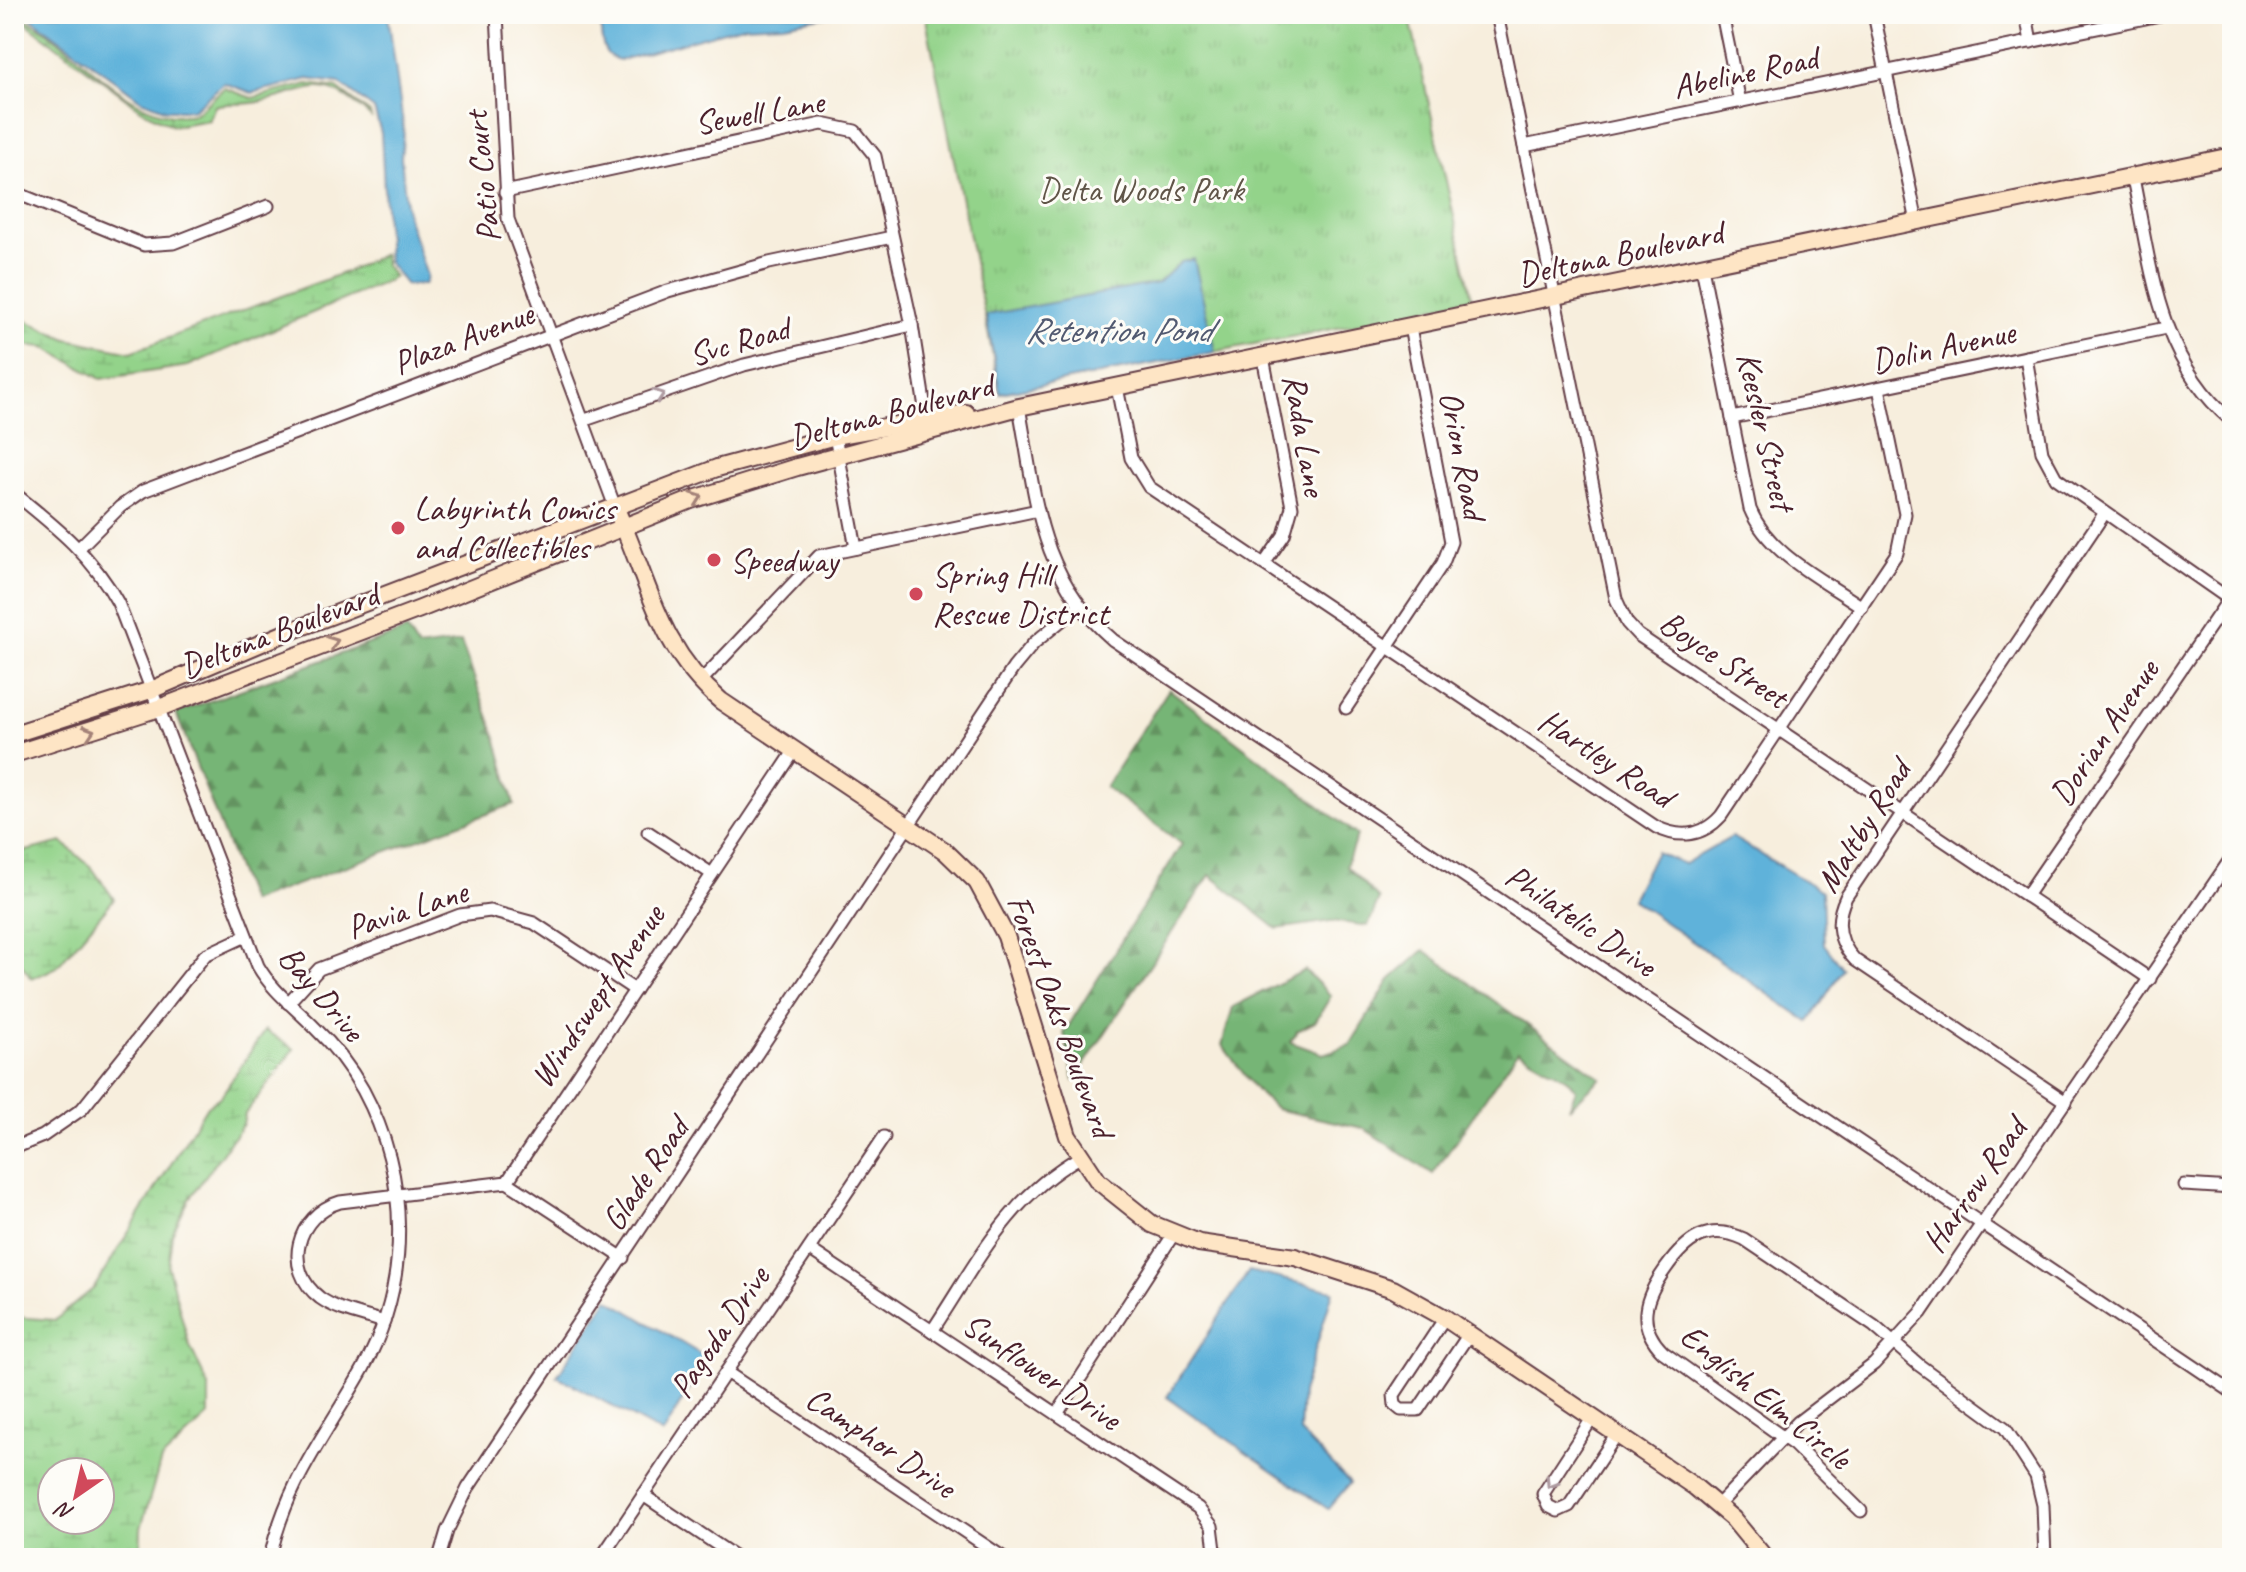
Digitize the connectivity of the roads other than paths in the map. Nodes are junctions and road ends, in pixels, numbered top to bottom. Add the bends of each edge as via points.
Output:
1 (497, 14) edge
2 (1497, 14) edge
3 (1722, 14) edge
4 (1874, 14) edge
5 (2026, 14) edge
6 (2165, 14) edge
7 (2031, 42) junction
8 (1886, 72) junction
9 (1740, 102) junction
10 (1524, 146) junction
11 (2232, 156) edge
12 (2133, 178) junction
13 (14, 192) edge
14 (505, 192) junction
15 (268, 206) dead end
16 (1917, 222) junction
17 (892, 237) junction
18 (1702, 267) junction
19 (1555, 297) junction
20 (912, 325) junction
21 (1410, 327) junction
22 (2166, 328) junction
23 (549, 335) junction
24 (1263, 357) junction
25 (2026, 357) junction
26 (1117, 387) junction
27 (1879, 388) junction
28 (1019, 407) junction
29 (1732, 418) junction
30 (585, 420) junction
31 (2232, 421) edge
32 (928, 425) junction
33 (835, 436) junction
34 (841, 457) junction
35 (14, 493) edge
36 (615, 507) junction
37 (1038, 510) junction
38 (2104, 514) junction
39 (625, 527) junction
40 (80, 547) junction
41 (856, 548) junction
42 (1264, 564) junction
43 (406, 587) junction
44 (2230, 600) edge
45 (1079, 606) junction
46 (1862, 607) junction
47 (415, 611) junction
48 (1388, 646) junction
49 (700, 682) junction
50 (151, 690) junction
51 (159, 708) junction
52 (1346, 708) dead end
53 (1779, 730) junction
54 (14, 734) edge
55 (795, 750) junction
56 (14, 754) edge
57 (1903, 813) junction
58 (910, 827) junction
59 (648, 832) dead end
60 (2232, 857) edge
61 (712, 874) junction
62 (2026, 896) junction
63 (246, 936) junction
64 (2150, 979) junction
65 (635, 990) junction
66 (288, 1003) junction
67 (2066, 1102) junction
68 (884, 1137) dead end
69 (14, 1148) edge
70 (1080, 1157) junction
71 (507, 1182) junction
72 (2184, 1185) dead end
73 (2232, 1188) edge
74 (397, 1195) junction
75 (1982, 1222) junction
76 (1173, 1235) junction
77 (809, 1249) junction
78 (623, 1258) junction
79 (1445, 1318) junction
80 (384, 1322) junction
81 (932, 1331) junction
82 (1469, 1334) junction
83 (1895, 1344) junction
84 (726, 1372) junction
85 (2232, 1392) edge
86 (1057, 1414) junction
87 (1593, 1417) junction
88 (1617, 1434) junction
89 (1784, 1437) junction
90 (643, 1495) junction
91 (1718, 1505) junction
92 (1861, 1511) dead end
93 (270, 1558) edge
94 (439, 1558) edge
95 (601, 1558) edge
96 (737, 1558) edge
97 (1004, 1558) edge
98 (1216, 1558) edge
99 (1765, 1558) edge
100 (2045, 1558) edge

1 - 14 street, Patio Court
2 - 10 street, Boyce Street
3 - 9 street
4 - 8 street
5 - 7 street
6 - 7 street, Abeline Road
7 - 8 street, Abeline Road
8 - 9 street, Abeline Road
8 - 16 street
9 - 10 street, Abeline Road
10 - 19 street, Boyce Street
11 - 12 main road, Deltona Boulevard
12 - 16 main road, Deltona Boulevard
12 - 22 street
13 - 15 street via 144,245 173,243
14 - 17 street, Sewell Lane via 833,124 855,131 871,148
14 - 23 street, Patio Court via 514,241
16 - 18 main road, Deltona Boulevard
17 - 20 street, Sewell Lane
17 - 23 street, Plaza Avenue via 721,275
18 - 19 main road, Deltona Boulevard
18 - 29 street, Keesler Street
19 - 21 main road, Deltona Boulevard
19 - 53 street, Boyce Street via 1620,612 1638,635
30 -> 20 street, Svc Road via 744,365
20 - 32 street, Sewell Lane
21 - 24 main road, Deltona Boulevard
21 - 48 street, Orion Road via 1451,542 1443,563
22 - 25 street, Dolin Avenue
22 - 31 street via 2198,387
23 - 30 street, Patio Court
23 - 40 street, Plaza Avenue via 143,491
24 - 26 main road, Deltona Boulevard
24 - 42 street, Rada Lane via 1292,507 1284,535
25 - 27 street, Dolin Avenue
25 - 38 street via 2038,437 2048,466 2067,489
26 - 28 main road, Deltona Boulevard
26 - 42 street, Hartley Road via 1131,458 1141,478
27 - 29 street, Dolin Avenue
27 - 46 street, Hartley Road via 1905,526 1897,553
28 - 32 main road, Deltona Boulevard
28 - 37 street, Philatelic Drive
29 - 46 street, Keesler Street via 1756,523 1776,548
30 - 36 street, Patio Court
32 - 33 main road, Deltona Boulevard
32 - 34 main road, Deltona Boulevard
33 - 34 street
33 - 36 main road, Deltona Boulevard via 717,468
39 -> 34 main road, Deltona Boulevard via 747,481
34 - 41 street
35 - 40 street, Bay Drive
36 - 39 main road, Forest Oaks Boulevard
36 - 43 main road, Deltona Boulevard
37 - 41 street
37 - 45 street, Philatelic Drive via 1053,564
38 - 44 street
38 - 57 street, Maltby Road
39 - 47 main road, Deltona Boulevard
39 - 49 main road, Forest Oaks Boulevard via 663,629
40 - 50 street, Bay Drive via 118,603
41 - 49 street via 819,556
42 - 48 street, Hartley Road
43 - 47 main road
43 - 50 main road, Deltona Boulevard
44 - 62 street, Dorian Avenue
45 - 58 street, Glade Road via 1019,660
45 - 75 street, Philatelic Drive via 1113,640
46 - 53 street, Hartley Road
51 -> 47 main road, Deltona Boulevard
48 - 52 street, Orion Road
48 - 53 street, Hartley Road via 1656,827 1675,834 1698,833 1715,823
49 - 55 main road, Forest Oaks Boulevard
50 - 51 street, Bay Drive
50 - 54 main road, Deltona Boulevard
56 -> 51 main road, Deltona Boulevard
51 - 63 street, Bay Drive
53 - 57 street, Boyce Street
55 - 58 main road, Forest Oaks Boulevard
55 - 61 street, Windswept Avenue
57 - 62 street, Boyce Street
57 - 67 street, Maltby Road via 1841,907 1838,927 1844,947 1855,960
58 - 70 main road, Forest Oaks Boulevard via 963,866 999,918 1059,1115
58 - 78 street, Glade Road
59 - 61 street
60 - 64 street, Harrow Road
61 - 65 street, Windswept Avenue
62 - 64 street, Boyce Street
63 - 66 street, Bay Drive via 267,981
63 - 69 street via 205,955 82,1109 43,1136
64 - 67 street, Harrow Road
65 - 66 street, Pavia Lane via 534,923 490,911 460,915 319,969
65 - 71 street, Windswept Avenue
66 - 74 street, Bay Drive via 332,1046 362,1088 384,1137
67 - 75 street, Harrow Road
68 - 77 street, Pagoda Drive
70 - 76 main road, Forest Oaks Boulevard via 1116,1199
70 - 81 street via 1046,1176 1012,1211
71 - 74 street
71 - 78 street
72 - 73 street
74 - 80 street, Bay Drive via 397,1266
74 - 80 street via 327,1206 309,1220 298,1250 305,1281 322,1299
75 - 83 street, Harrow Road
75 - 85 street, Philatelic Drive
76 - 79 main road, Forest Oaks Boulevard via 1331,1266 1393,1289
76 - 86 street
77 - 81 street, Sunflower Drive
77 - 84 street, Pagoda Drive
78 - 94 street, Glade Road via 468,1488
79 - 82 main road, Forest Oaks Boulevard
79 - 82 street via 1394,1395 1398,1409 1418,1410
80 - 93 street, Bay Drive via 363,1369 293,1484
81 - 86 street, Sunflower Drive
82 - 87 main road, Forest Oaks Boulevard
83 - 89 street, Harrow Road
83 - 89 street, English Elm Circle via 1744,1239 1722,1231 1690,1240 1648,1295 1645,1317 1652,1339
83 - 100 street via 1990,1415 2018,1443 2042,1494
84 - 90 street, Pagoda Drive
84 - 97 street, Camphor Drive
86 - 98 street, Sunflower Drive via 1198,1508 1212,1526
87 - 88 main road, Forest Oaks Boulevard
87 -> 88 street via 1543,1494 1548,1506 1558,1511 1569,1506
88 - 91 main road, Forest Oaks Boulevard
89 - 91 street, Harrow Road
89 - 92 street, English Elm Circle
90 - 95 street, Pagoda Drive
90 - 96 street
91 - 99 main road, Forest Oaks Boulevard

